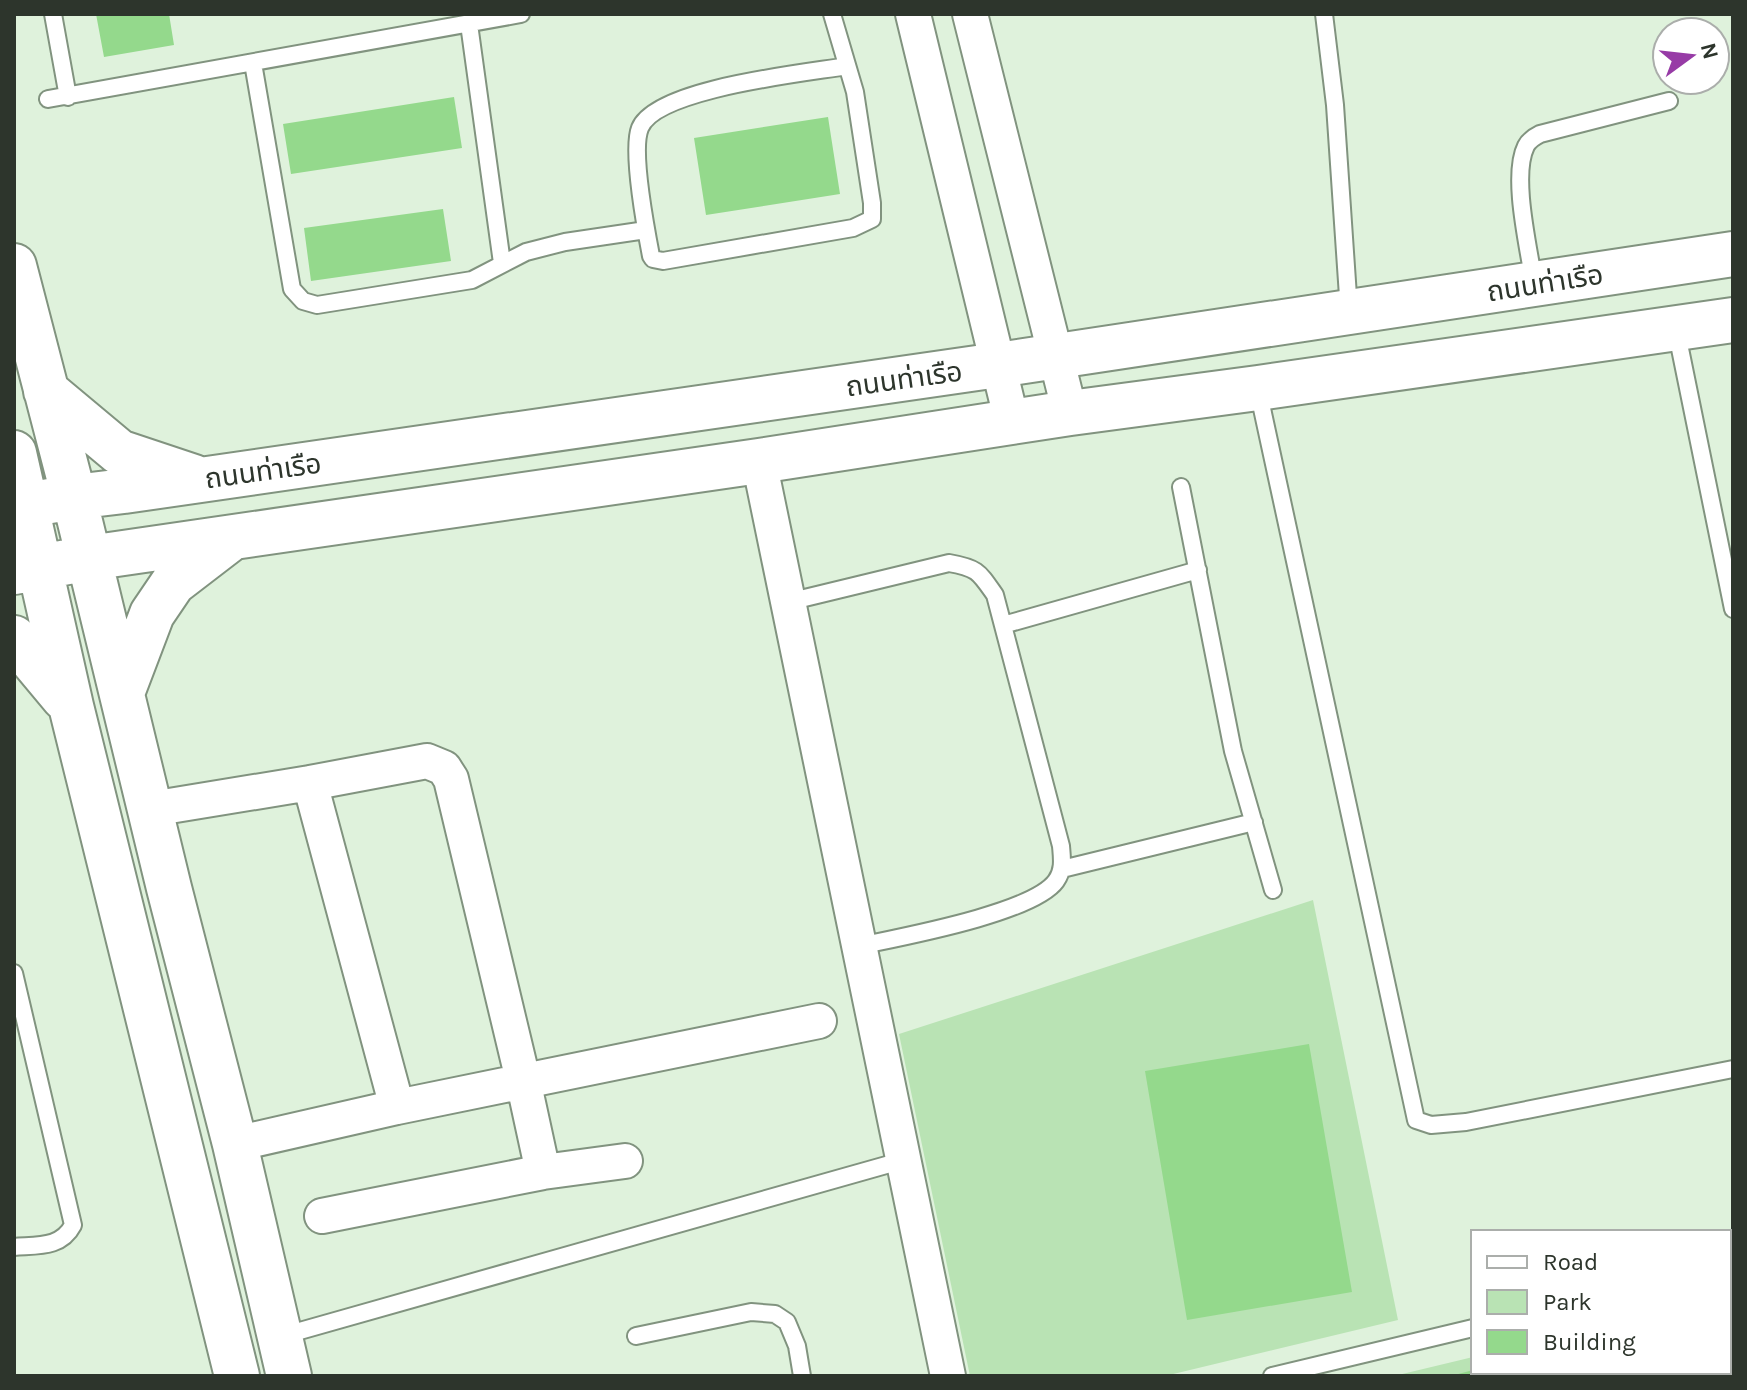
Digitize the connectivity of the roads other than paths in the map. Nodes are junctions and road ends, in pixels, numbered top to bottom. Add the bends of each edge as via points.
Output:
1 (53, 14) edge
2 (521, 14) edge
3 (832, 14) edge
4 (913, 14) edge
5 (970, 14) edge
6 (1324, 14) edge
7 (444, 21) edge
8 (469, 24) junction
9 (253, 63) junction
10 (847, 66) junction
11 (68, 97) junction
12 (48, 99) dead end
13 (1669, 101) dead end
14 (646, 230) junction
15 (1733, 254) edge
16 (502, 263) junction
17 (14, 266) edge
18 (1534, 284) junction
19 (1349, 312) junction
20 (1733, 320) edge
21 (1675, 328) junction
22 (1056, 356) junction
23 (998, 365) junction
24 (1258, 388) junction
25 (46, 391) junction
26 (1070, 413) junction
27 (1012, 422) junction
28 (14, 453) edge
29 (759, 461) junction
30 (202, 480) junction
31 (1181, 487) dead end
32 (74, 497) junction
33 (19, 506) edge
34 (231, 539) junction
35 (89, 558) junction
36 (26, 570) edge
37 (1198, 570) junction
38 (788, 602) junction
39 (1733, 609) edge
40 (1003, 625) junction
41 (14, 638) edge
42 (122, 693) junction
43 (71, 706) junction
44 (310, 783) junction
45 (151, 809) junction
46 (1254, 822) junction
47 (1062, 869) junction
48 (1273, 890) dead end
49 (859, 946) junction
50 (14, 973) edge
51 (819, 1021) dead end
52 (1733, 1069) edge
53 (523, 1080) junction
54 (397, 1107) junction
55 (235, 1144) junction
56 (904, 1160) junction
57 (625, 1161) dead end
58 (543, 1172) junction
59 (322, 1216) dead end
60 (14, 1247) edge
61 (1471, 1328) edge
62 (636, 1336) dead end
63 (284, 1356) edge
64 (237, 1376) edge
65 (802, 1376) edge
66 (948, 1376) edge
67 (1272, 1376) edge

1 - 11 lane
2 - 8 lane
3 - 10 lane
4 - 23 street
5 - 22 street
6 - 19 lane
7 - 8 lane
7 - 9 lane
8 - 16 lane
9 - 11 lane
9 - 16 lane via 292,289 303,301 317,305 472,280
10 - 14 lane via 705,90 652,112 640,126 636,147
10 - 14 lane via 872,219 853,228 663,261 651,256
11 - 12 lane
13 - 18 lane via 1540,134 1527,143 1520,188
14 - 16 lane via 565,242
15 - 18 street, ถนนท่าเรือ
17 - 25 street
18 - 19 street, ถนนท่าเรือ
19 - 22 street, ถนนท่าเรือ
20 - 21 street, ถนนท่าเรือ
21 - 24 street, ถนนท่าเรือ
21 - 39 lane
22 - 23 street, ถนนท่าเรือ
22 - 26 street
23 - 27 street
23 - 30 street, ถนนท่าเรือ
24 - 26 street, ถนนท่าเรือ
24 - 52 lane via 1416,1120 1431,1125 1466,1122
25 - 30 street via 119,452
25 - 32 street
26 - 27 street, ถนนท่าเรือ
27 - 29 street, ถนนท่าเรือ
28 - 33 street
29 - 34 street, ถนนท่าเรือ
29 - 38 street
30 - 32 street, ถนนท่าเรือ
31 - 37 lane
32 - 33 street, ถนนท่าเรือ
32 - 35 street
33 - 36 street
34 - 35 street, ถนนท่าเรือ
34 - 42 street via 173,583 152,614
35 - 36 street, ถนนท่าเรือ
35 - 42 street
36 - 43 street
37 - 40 lane
37 - 46 lane via 1233,751
38 - 40 lane via 949,563 970,566 980,574 995,595
38 - 49 street
40 - 47 lane via 1061,846
41 - 43 street
42 - 45 street
43 - 64 street
44 - 45 street
44 - 53 street via 427,761 447,773
44 - 54 street
45 - 55 street
46 - 47 lane
46 - 48 lane
47 - 49 lane via 1041,896 965,923
49 - 56 street
50 - 60 lane via 73,1225 59,1241
51 - 53 street
53 - 54 street
53 - 58 street
54 - 55 street
55 - 63 street
56 - 63 lane
56 - 66 street
57 - 58 street
58 - 59 street
61 - 67 lane
62 - 65 lane via 751,1312 775,1314 787,1322

